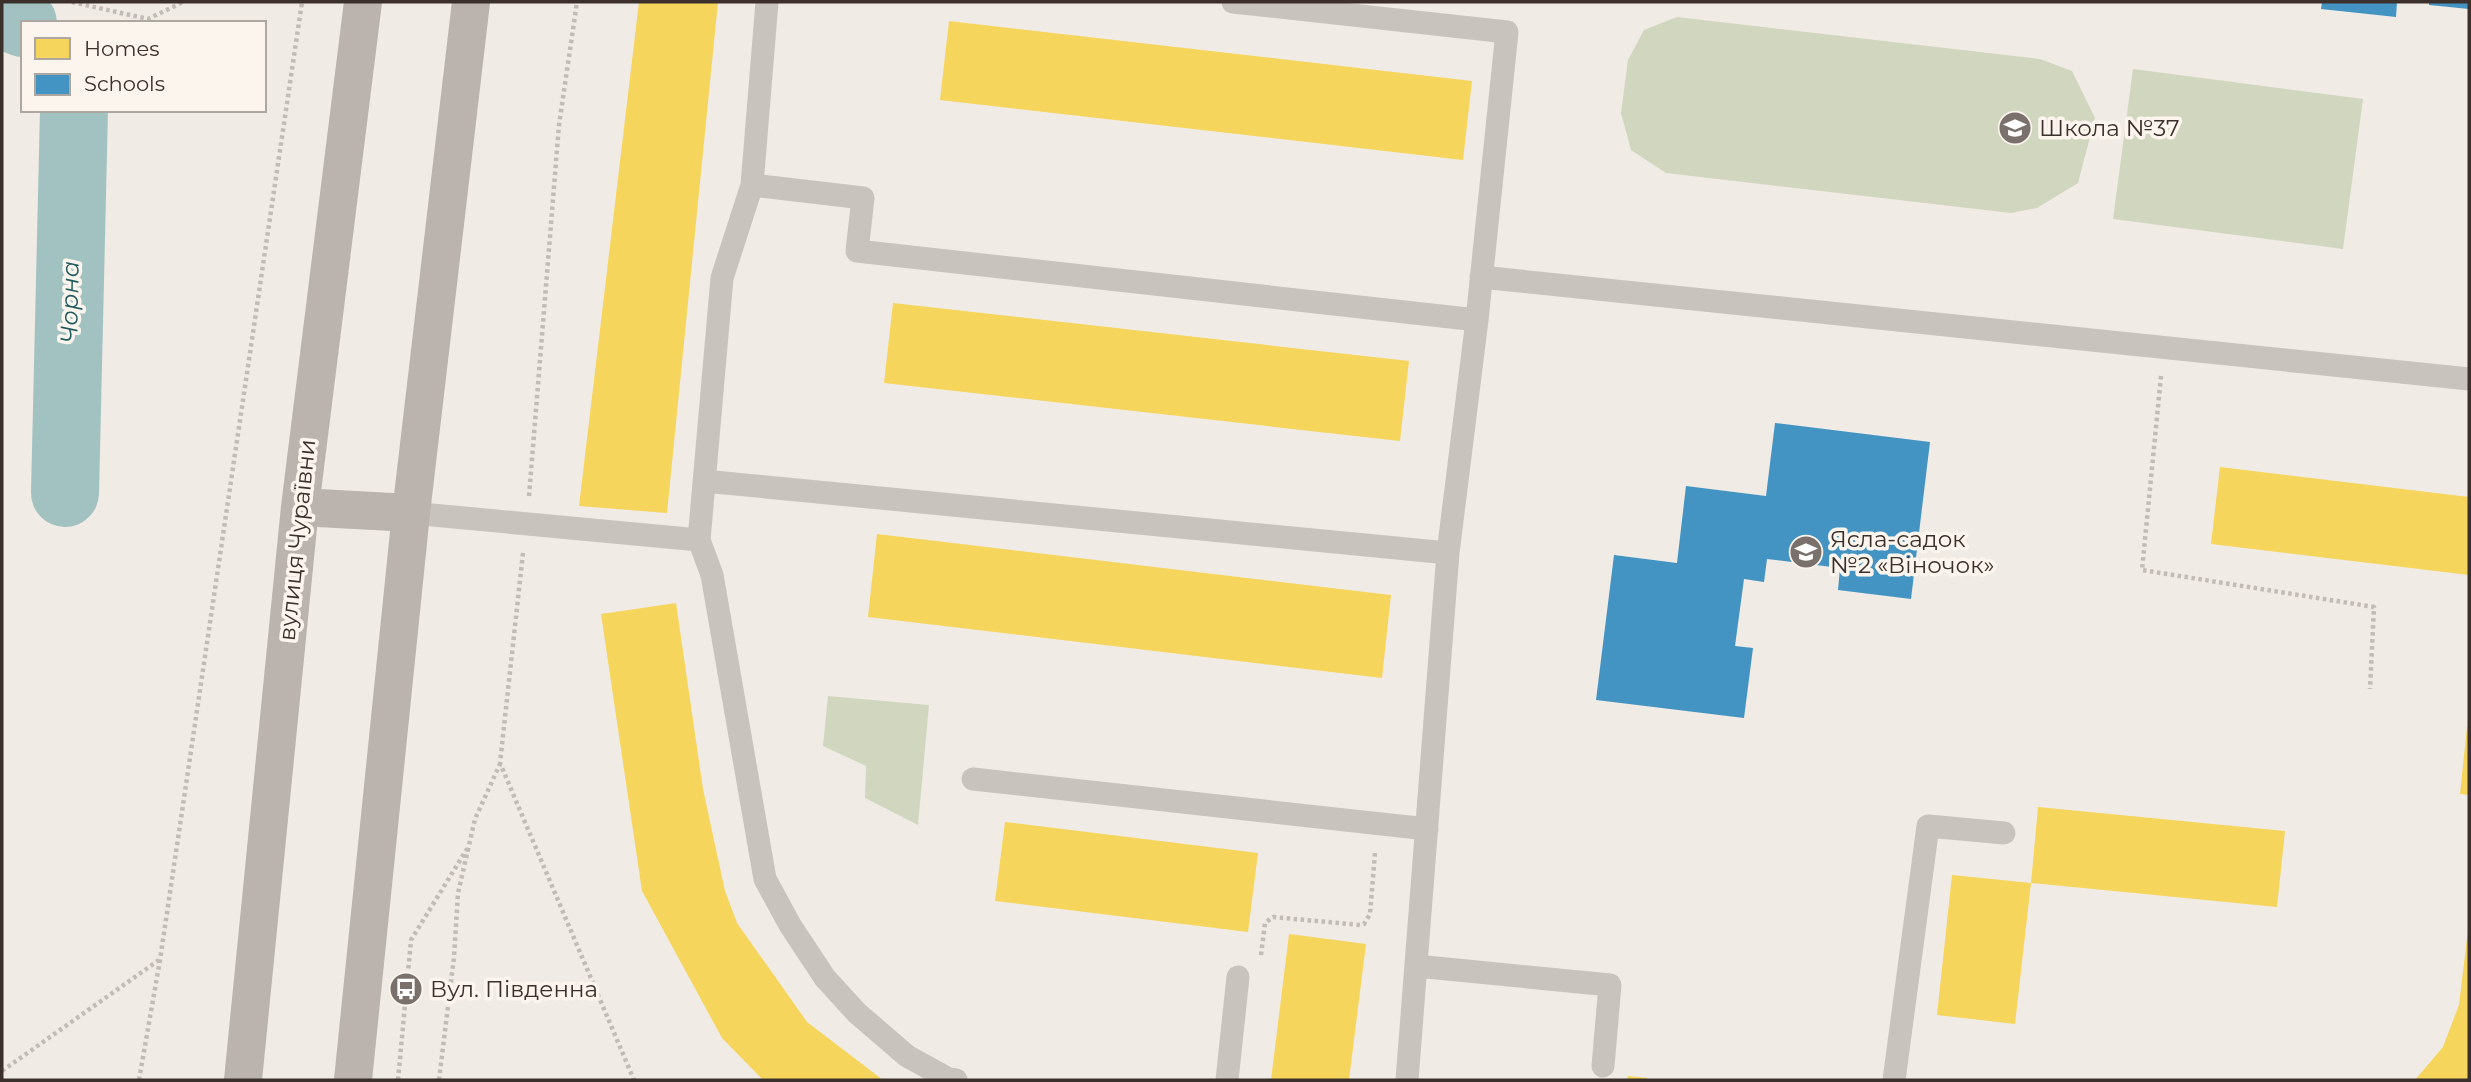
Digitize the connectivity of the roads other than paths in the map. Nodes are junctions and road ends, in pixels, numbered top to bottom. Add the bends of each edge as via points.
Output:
1 (363, 2) edge
2 (471, 2) edge
3 (767, 2) edge
4 (1233, 2) edge
5 (752, 185) junction
6 (1481, 277) junction
7 (1477, 320) junction
8 (2469, 379) edge
9 (704, 481) junction
10 (300, 507) junction
11 (411, 513) junction
12 (699, 540) junction
13 (1448, 554) junction
14 (973, 779) dead end
15 (1427, 829) junction
16 (2004, 833) dead end
17 (1416, 966) junction
18 (1238, 977) road end
19 (1603, 1066) dead end
20 (243, 1080) edge
21 (353, 1080) edge
22 (956, 1080) edge
23 (1227, 1080) edge
24 (1407, 1080) edge
25 (1894, 1080) edge

1 - 10 street, вулиця Чураївни
2 - 11 street
3 - 5 lane
4 - 6 lane via 1507,32
5 - 7 lane via 863,198 858,251
5 - 9 lane via 722,278
6 - 7 lane
6 - 8 lane
7 - 13 lane
9 - 12 lane
9 - 13 lane
10 - 11 street
10 - 20 street, вулиця Чураївни
11 - 12 lane
11 - 21 street
12 - 22 lane via 712,575 765,879 825,978 857,1013 907,1056
13 - 15 lane
14 - 15 lane
15 - 17 lane
16 - 25 lane via 1928,826
17 - 19 lane via 1609,985
17 - 24 lane
18 - 23 lane

